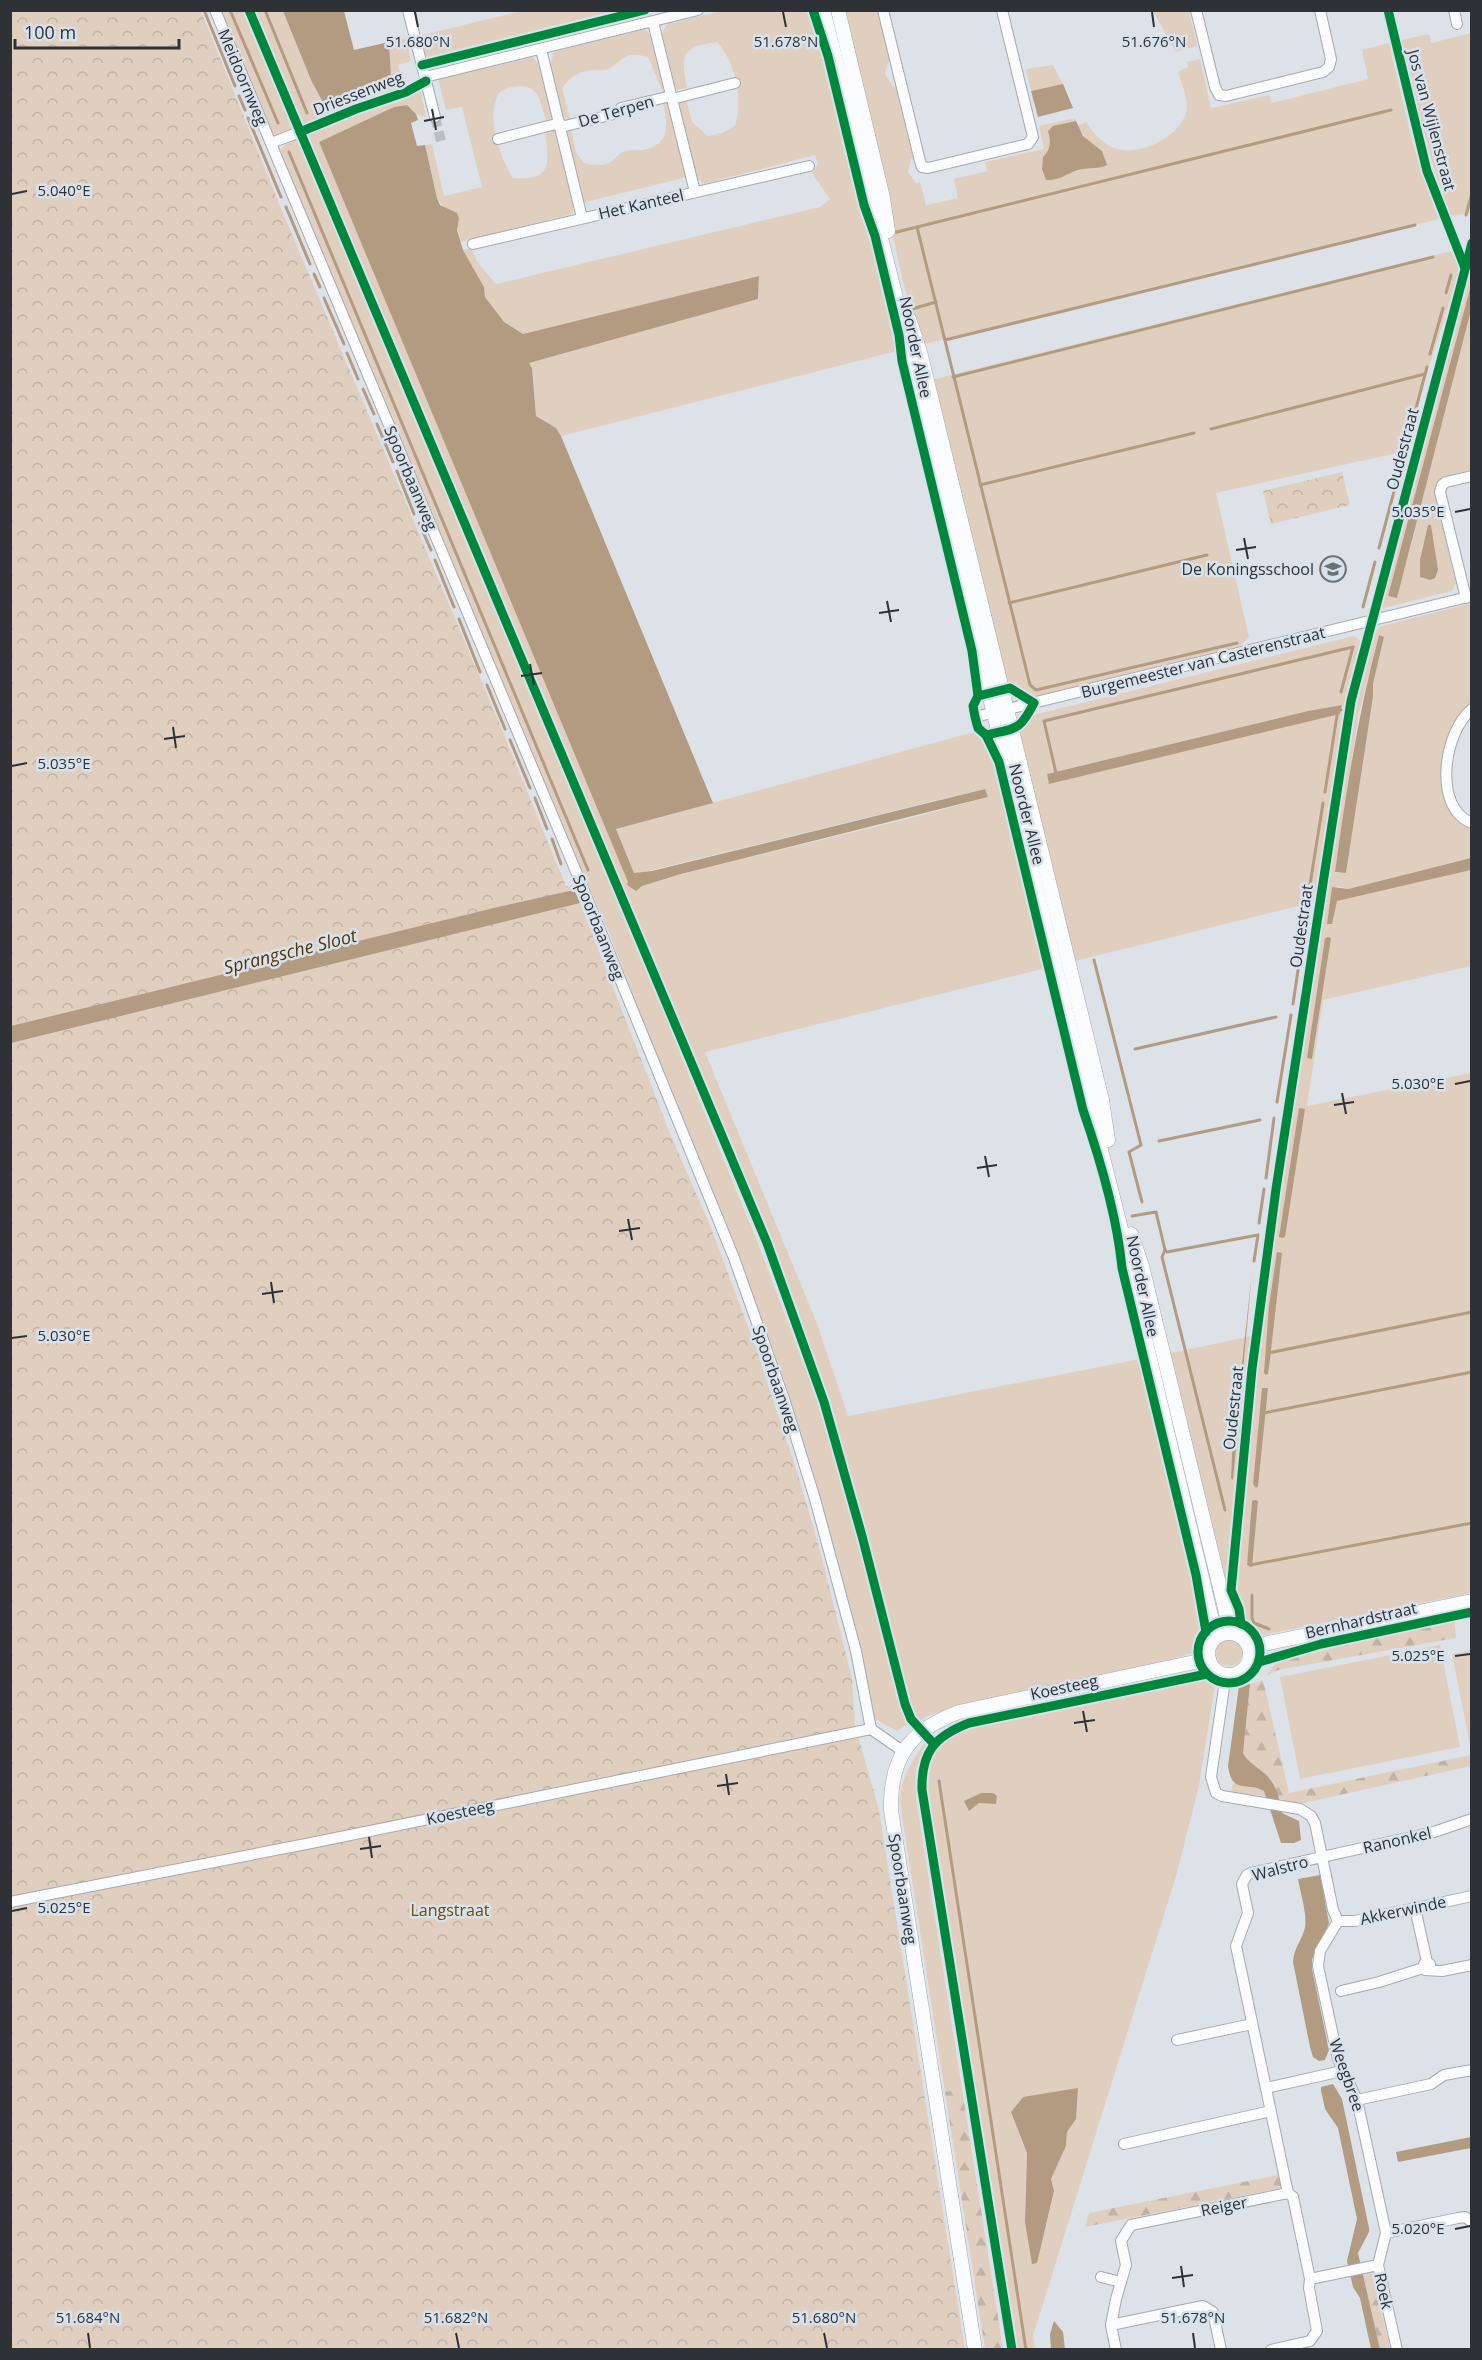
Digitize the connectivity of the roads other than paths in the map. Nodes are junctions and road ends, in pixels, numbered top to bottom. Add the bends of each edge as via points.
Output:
1 (215, 10) edge
2 (408, 10) edge
3 (698, 10) edge
4 (823, 10) edge
5 (838, 10) edge
6 (883, 10) edge
7 (1002, 10) edge
8 (1196, 10) edge
9 (1320, 10) edge
10 (1454, 10) edge
11 (653, 21) junction
12 (1457, 24) dead end
13 (541, 49) junction
14 (425, 77) junction
15 (735, 83) dead end
16 (672, 97) junction
17 (435, 117) tunnel mouth
18 (560, 125) junction
19 (300, 132) dead end
20 (498, 139) dead end
21 (271, 144) junction
22 (809, 166) dead end
23 (695, 192) junction
24 (582, 218) junction
25 (473, 244) dead end
26 (1472, 476) edge
27 (1469, 597) edge
28 (1007, 709) junction
29 (1472, 709) edge
30 (993, 713) junction
31 (975, 717) dead end
32 (1472, 823) edge
33 (1072, 1006) junction
34 (1472, 1601) edge
35 (1231, 1633) junction
36 (1216, 1637) junction
37 (1249, 1647) junction
38 (1209, 1659) junction
39 (1226, 1674) junction
40 (871, 1729) junction
41 (904, 1752) junction
42 (1472, 1820) edge
43 (1322, 1857) junction
44 (1472, 1896) edge
45 (10, 1902) edge
46 (1415, 1908) junction
47 (1338, 1921) junction
48 (1472, 1965) edge
49 (1427, 1966) junction
50 (1341, 1990) dead end
51 (1252, 2024) junction
52 (1177, 2040) dead end
53 (1472, 2070) edge
54 (1342, 2071) junction
55 (1266, 2088) junction
56 (1357, 2100) junction
57 (1271, 2111) junction
58 (1124, 2144) dead end
59 (1288, 2193) junction
60 (1471, 2219) edge
61 (1386, 2233) junction
62 (1378, 2265) junction
63 (1101, 2277) dead end
64 (1310, 2279) junction
65 (1121, 2282) junction
66 (1111, 2325) junction
67 (975, 2349) edge
68 (1116, 2349) edge
69 (1221, 2349) edge
70 (1271, 2349) edge
71 (1397, 2349) edge

1 - 21 street, Meidoornweg
2 - 14 street
3 - 11 street, Driessenweg
4 - 30 street, Noorder Allee via 902,319 907,355
5 - 28 street, Noorder Allee via 883,198 885,221
6 - 7 street via 922,167 928,168 1028,144 1033,137
8 - 9 street via 1215,87 1219,95 1226,96 1323,72 1329,67 1331,59
10 - 12 street
11 - 13 street, Driessenweg
11 - 16 street, De Terpen
13 - 14 street, Driessenweg
13 - 18 street, De Terpen
14 - 17 street
15 - 16 street, De Terpen
16 - 18 street, De Terpen
16 - 23 street, De Terpen
18 - 20 street, De Terpen
18 - 24 street, De Terpen
19 - 21 street
21 - 40 street, Spoorbaanweg via 734,1258 815,1499 856,1651
22 - 23 street, Het Kanteel
23 - 24 street, Het Kanteel
24 - 25 street, Het Kanteel
26 - 27 street via 1446,482 1440,492
27 - 28 street, Burgemeester van Casterenstraat
28 - 30 street, Burgemeester van Casterenstraat
28 - 33 street, Noorder Allee
29 - 32 street via 1461,720 1451,741 1446,776 1451,804 1460,817
30 - 31 street, Burgemeester van Casterenstraat
30 - 33 street, Noorder Allee
33 - 35 street, Noorder Allee via 1102,1100 1133,1243 1142,1266
33 - 36 street, Noorder Allee via 1129,1271
34 - 37 street, Bernhardstraat
35 - 36 street
35 - 37 street via 1242,1637
36 - 38 street via 1210,1644
37 - 39 street via 1246,1665 1237,1673
38 - 39 street via 1214,1668
38 - 41 street, Spoorbaanweg via 959,1712 935,1720 921,1730
39 - 43 street, Akkerwinde via 1211,1777 1216,1793 1300,1809 1315,1823
40 - 41 street
40 - 45 street, Koesteeg
41 - 67 street, Spoorbaanweg via 894,1772 891,1810
42 - 43 street, Ranonkel
43 - 47 street, Akkerwinde
43 - 51 street, Walstro via 1251,1873 1244,1879 1248,1913 1236,1946
44 - 46 street, Akkerwinde
46 - 47 street, Akkerwinde
46 - 49 street
47 - 54 street, Weegbree via 1320,1951 1318,1965
48 - 49 street via 1442,1971
49 - 50 street
51 - 52 street
51 - 55 street, Walstro
53 - 56 street via 1444,2075 1431,2084
54 - 55 street
54 - 56 street, Weegbree
55 - 57 street, Walstro
56 - 61 street, Weegbree
57 - 58 street
57 - 59 street, Walstro
59 - 64 street via 1293,2197
59 - 65 street, Reiger via 1131,2225 1121,2241 1126,2265
60 - 61 street via 1458,2218
61 - 62 street, Roek
62 - 64 street
62 - 71 street, Roek
63 - 65 street
64 - 70 street via 1317,2331 1310,2341
65 - 66 street, Reiger
66 - 68 street, Reiger
66 - 69 street via 1203,2306 1213,2312

